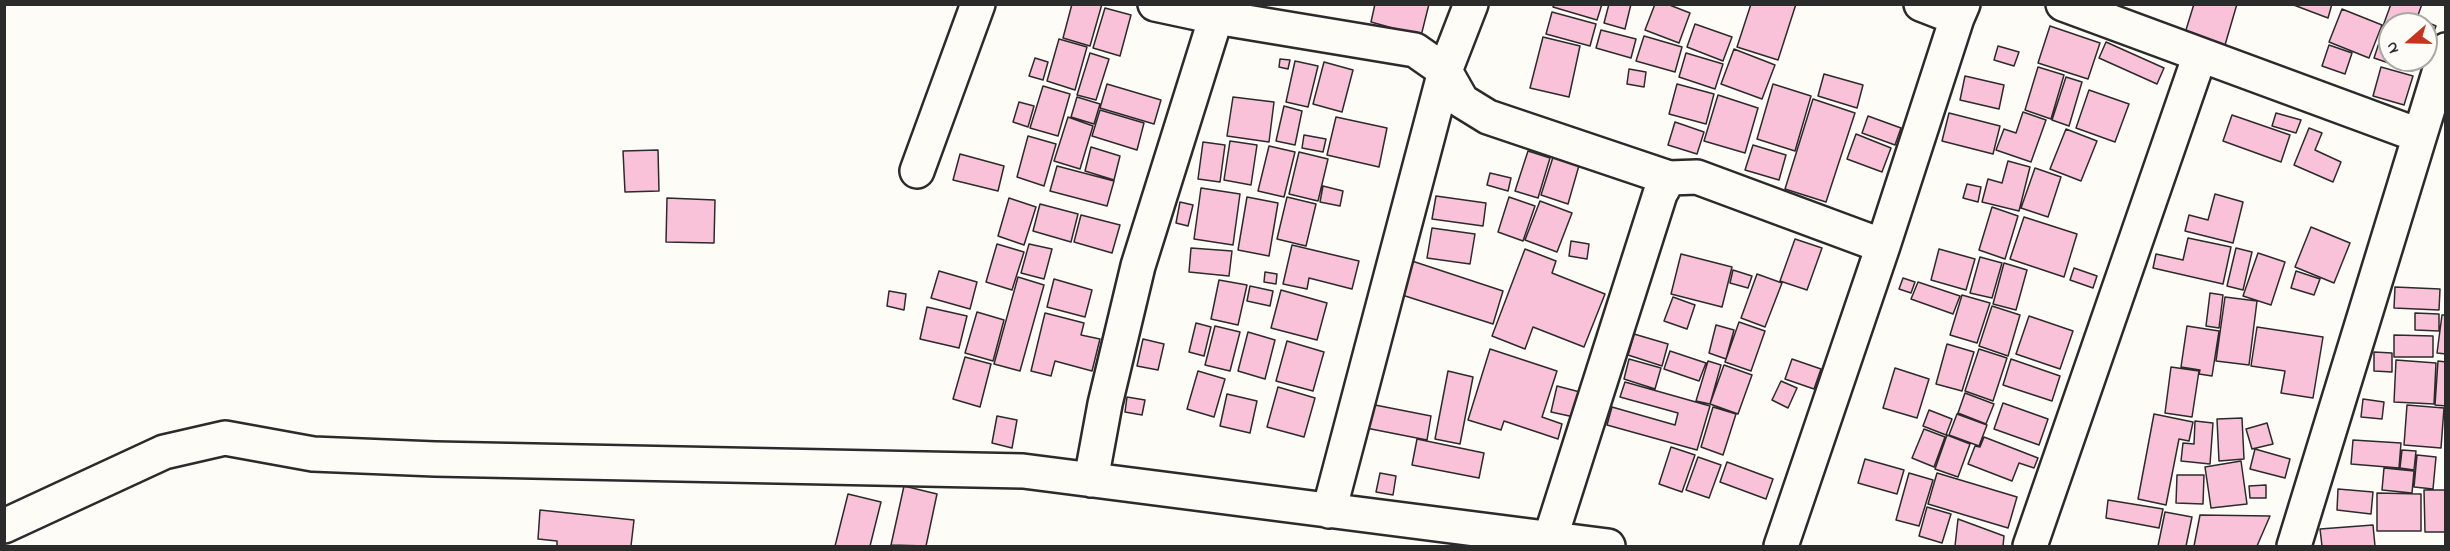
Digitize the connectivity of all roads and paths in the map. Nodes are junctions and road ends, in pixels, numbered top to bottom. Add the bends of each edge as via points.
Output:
1 (978, 4) edge
2 (1155, 4) edge
3 (1471, 4) edge
4 (1921, 4) edge
5 (2063, 4) edge
6 (1960, 11) edge
7 (1234, 14) edge
8 (2445, 50) edge
9 (2200, 55) junction
10 (1445, 71) junction
11 (2418, 135) junction
12 (917, 171) dead end
13 (1669, 178) junction
14 (1883, 246) junction
15 (1091, 480) junction
16 (1329, 511) junction
17 (4, 526) edge
18 (1415, 534) edge
19 (1550, 539) junction
20 (1608, 546) edge
21 (1781, 546) edge
22 (2030, 546) edge
23 (2294, 546) edge

1 - 12 street
2 - 7 street
3 - 10 street
4 - 6 street
5 - 9 street
6 - 14 street
7 - 10 street via 1415,50
7 - 15 street via 1138,266
8 - 11 street
9 - 11 street
9 - 22 street
10 - 13 street via 1462,101 1488,117
10 - 16 street
11 - 23 street
13 - 14 street via 1697,177
13 - 19 street via 1659,194
14 - 21 street
15 - 16 street
15 - 17 street via 1023,471 313,454 225,438 164,452
16 - 18 street
18 - 19 street
19 - 20 street

